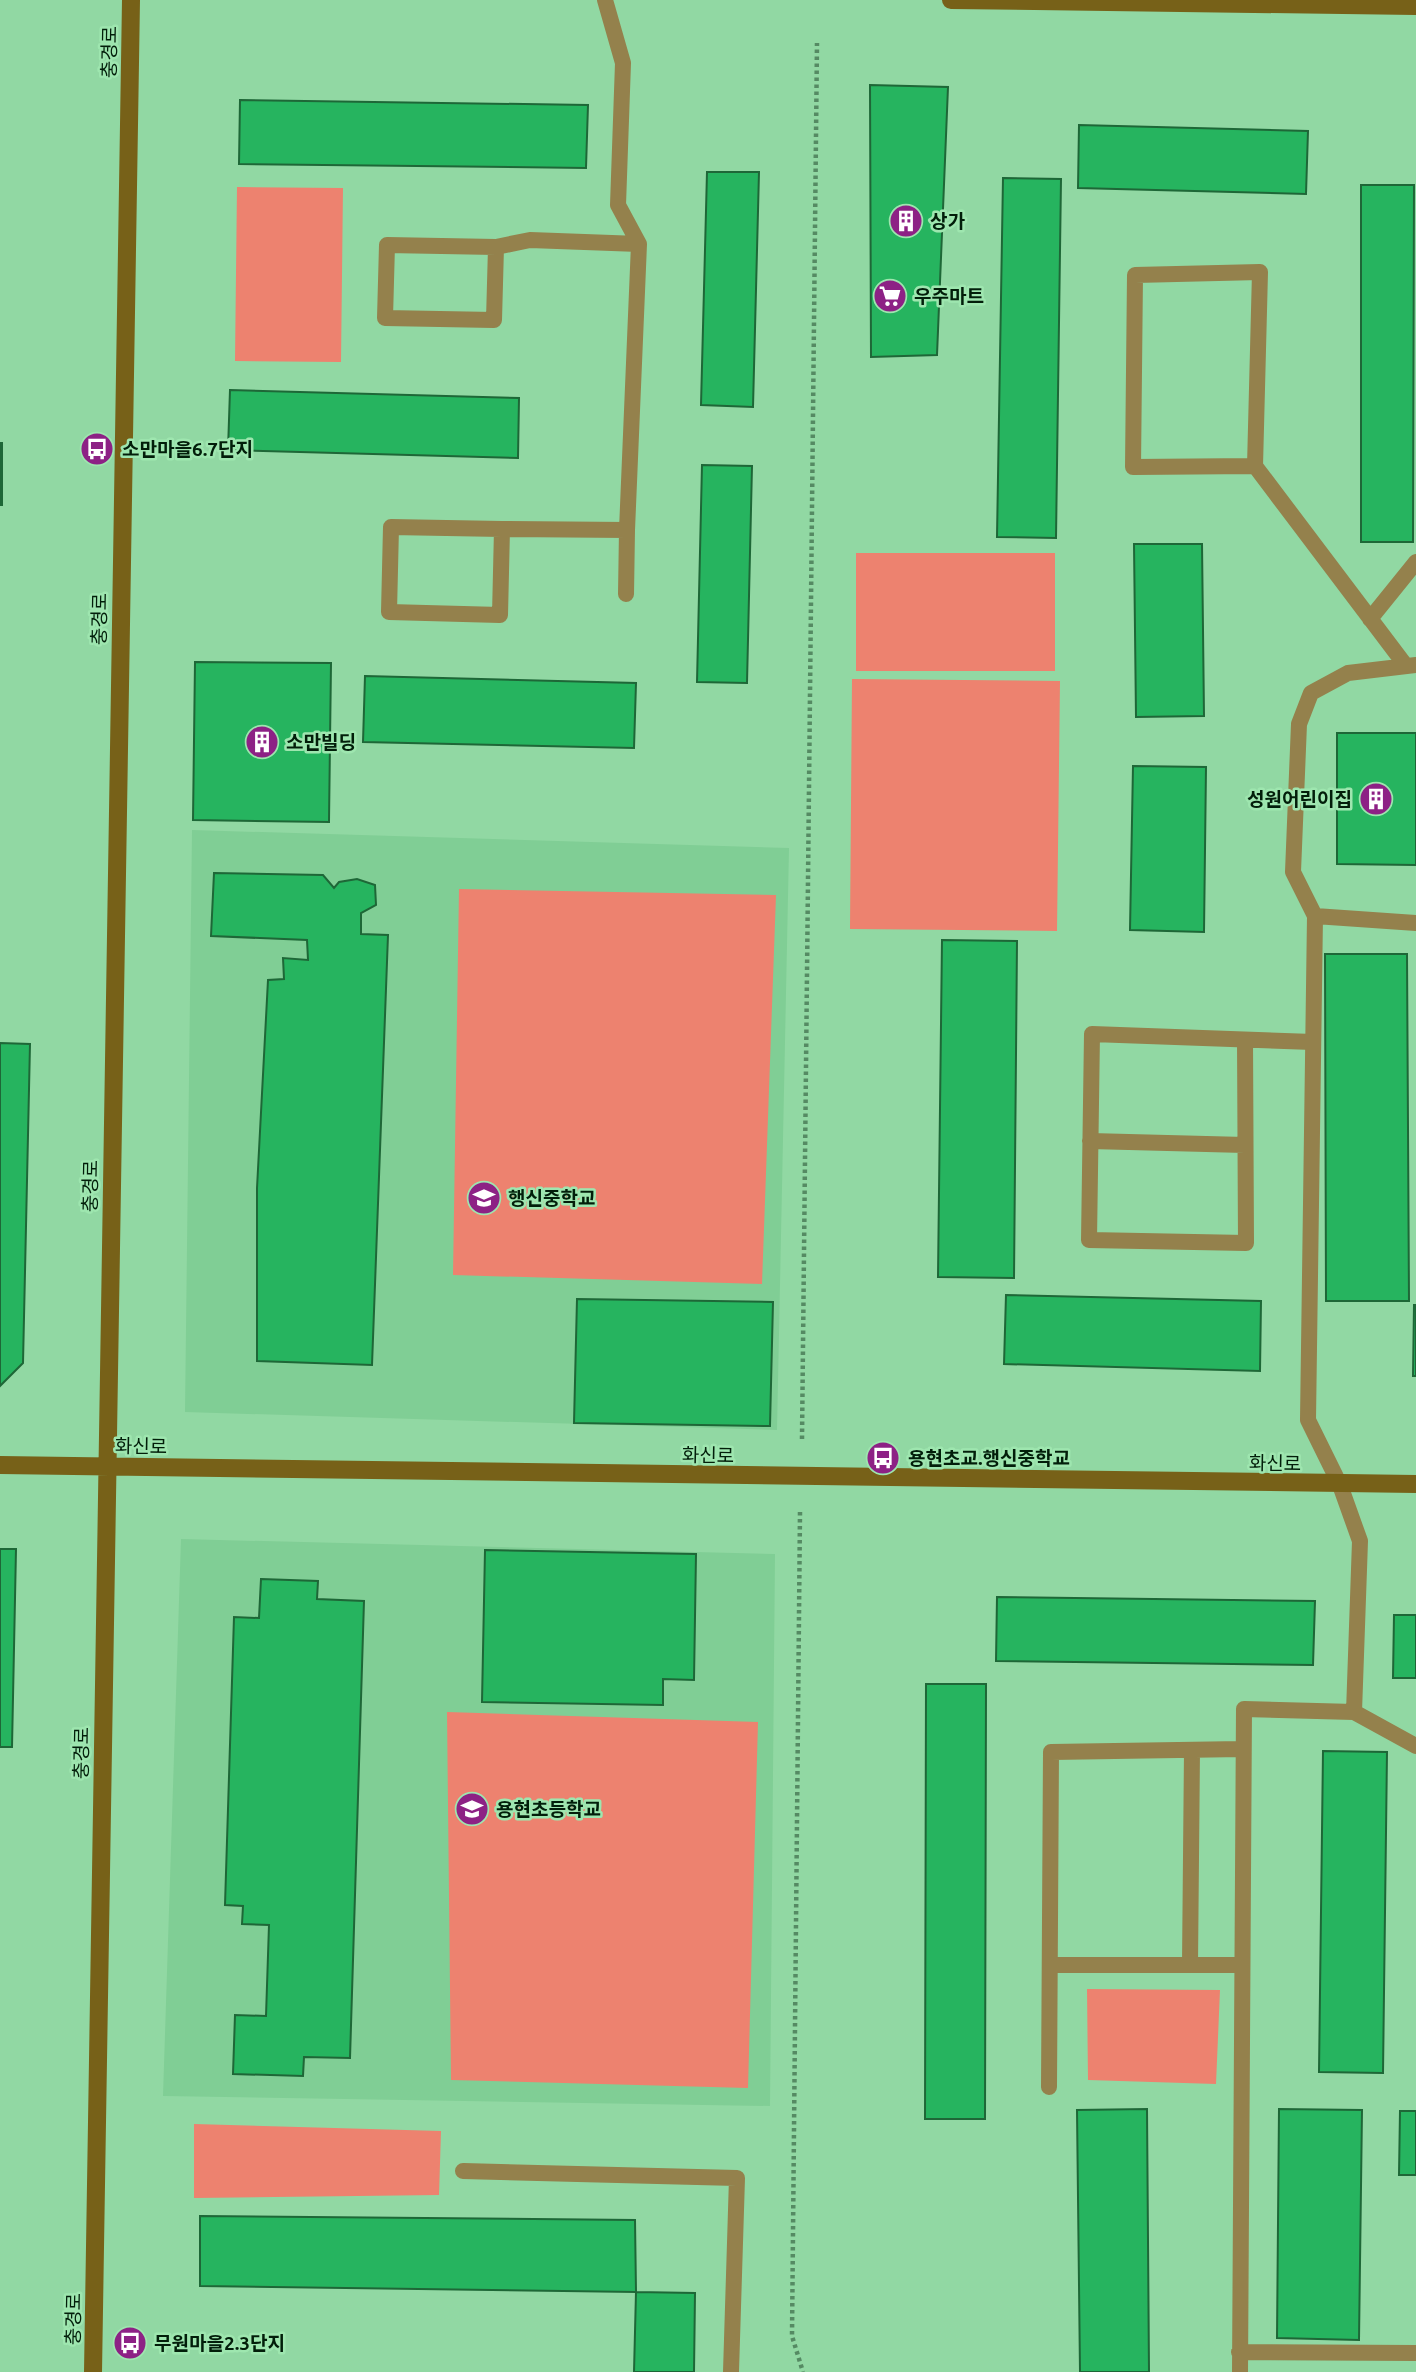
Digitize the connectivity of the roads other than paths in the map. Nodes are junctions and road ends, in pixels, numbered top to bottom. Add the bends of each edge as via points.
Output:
1 (131, 0) edge
2 (605, 0) edge
3 (951, 0) edge
4 (1416, 6) edge
5 (639, 244) junction
6 (496, 247) junction
7 (1255, 466) junction
8 (502, 529) junction
9 (627, 530) junction
10 (1416, 562) edge
11 (626, 594) dead end
12 (1370, 619) junction
13 (1411, 666) edge
14 (1315, 916) junction
15 (1416, 923) edge
16 (1245, 1040) junction
17 (1313, 1042) junction
18 (1090, 1141) junction
19 (1245, 1145) junction
20 (0, 1465) edge
21 (107, 1467) junction
22 (1416, 1484) edge
23 (1340, 1485) junction
24 (1354, 1712) junction
25 (1416, 1746) edge
26 (1192, 1749) junction
27 (1242, 1749) junction
28 (1050, 1965) junction
29 (1190, 1965) junction
30 (1241, 1965) junction
31 (1049, 2087) dead end
32 (463, 2171) dead end
33 (1239, 2352) junction
34 (1416, 2353) edge
35 (93, 2372) edge
36 (731, 2372) edge
37 (1240, 2372) edge

1 - 21 main road, 충경로
2 - 5 lane via 623,63 618,205
3 - 4 main road
5 - 6 lane via 530,240
5 - 9 lane
6 - 6 lane via 387,245 386,318 494,320
7 - 7 lane via 1260,272 1135,275 1133,467
7 - 12 lane
8 - 8 lane via 500,615 389,612 391,527
8 - 9 lane
9 - 11 lane
10 - 12 lane
12 - 13 lane
13 - 14 lane via 1348,673 1311,694 1298,724 1293,872
14 - 15 lane
14 - 17 lane
16 - 17 lane
16 - 18 lane via 1092,1034
16 - 19 lane
17 - 23 lane via 1308,1420
18 - 19 lane
18 - 19 lane via 1088,1240 1246,1243
20 - 21 main road, 화신로
21 - 23 main road, 화신로
21 - 35 main road, 충경로
22 - 23 main road, 화신로
23 - 24 lane via 1360,1541
24 - 25 lane
24 - 27 lane via 1244,1709
26 - 27 lane
26 - 28 lane via 1051,1752
26 - 29 lane
27 - 30 lane
28 - 29 lane
28 - 31 lane
29 - 30 lane
30 - 33 lane
32 - 36 lane via 737,2178
33 - 34 lane
33 - 37 lane

